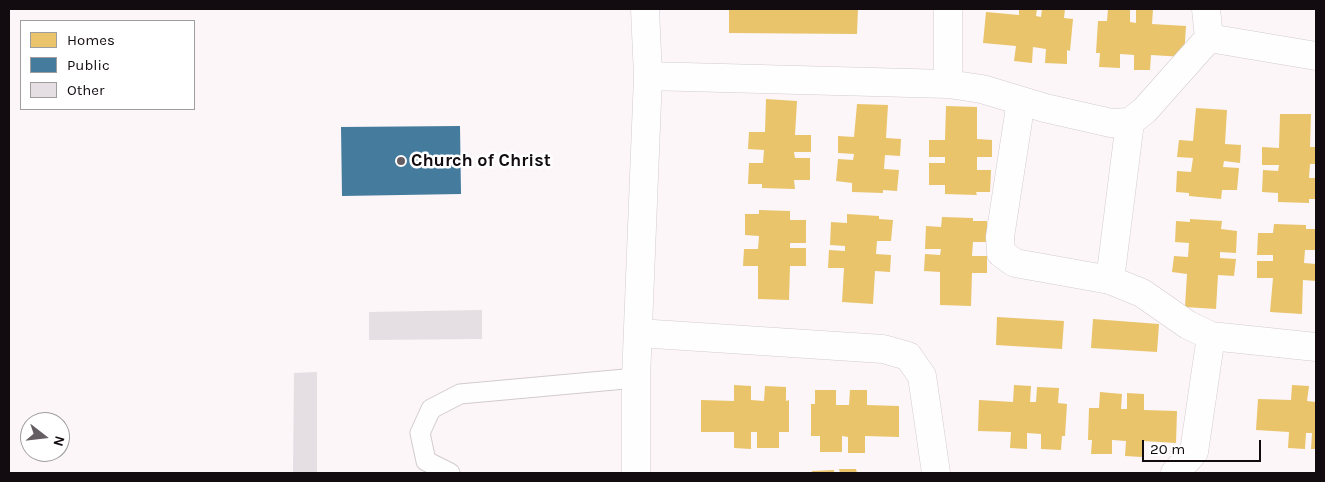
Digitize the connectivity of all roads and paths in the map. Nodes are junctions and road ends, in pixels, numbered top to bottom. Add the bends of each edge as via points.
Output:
1 (645, 9) edge
2 (948, 9) edge
3 (1206, 9) edge
4 (1209, 38) junction
5 (1316, 56) edge
6 (648, 76) junction
7 (948, 84) junction
8 (1021, 100) junction
9 (1130, 122) junction
10 (1110, 280) junction
11 (638, 333) junction
12 (1211, 336) junction
13 (1316, 347) edge
14 (636, 378) junction
15 (450, 473) edge
16 (636, 473) edge
17 (936, 473) edge
18 (1174, 473) edge

1 - 6 street
2 - 7 street
3 - 4 street
4 - 5 street
4 - 9 street via 1145,110
6 - 7 street
6 - 11 street
7 - 8 street
8 - 9 street via 1112,123
8 - 10 street via 1000,237 1002,253 1015,263
9 - 10 street
10 - 12 street via 1142,294
11 - 14 street
11 - 17 street via 884,349 908,356 922,376
12 - 13 street
12 - 18 street via 1194,452
14 - 15 lane via 460,394 431,409 420,433 426,461
14 - 16 street

